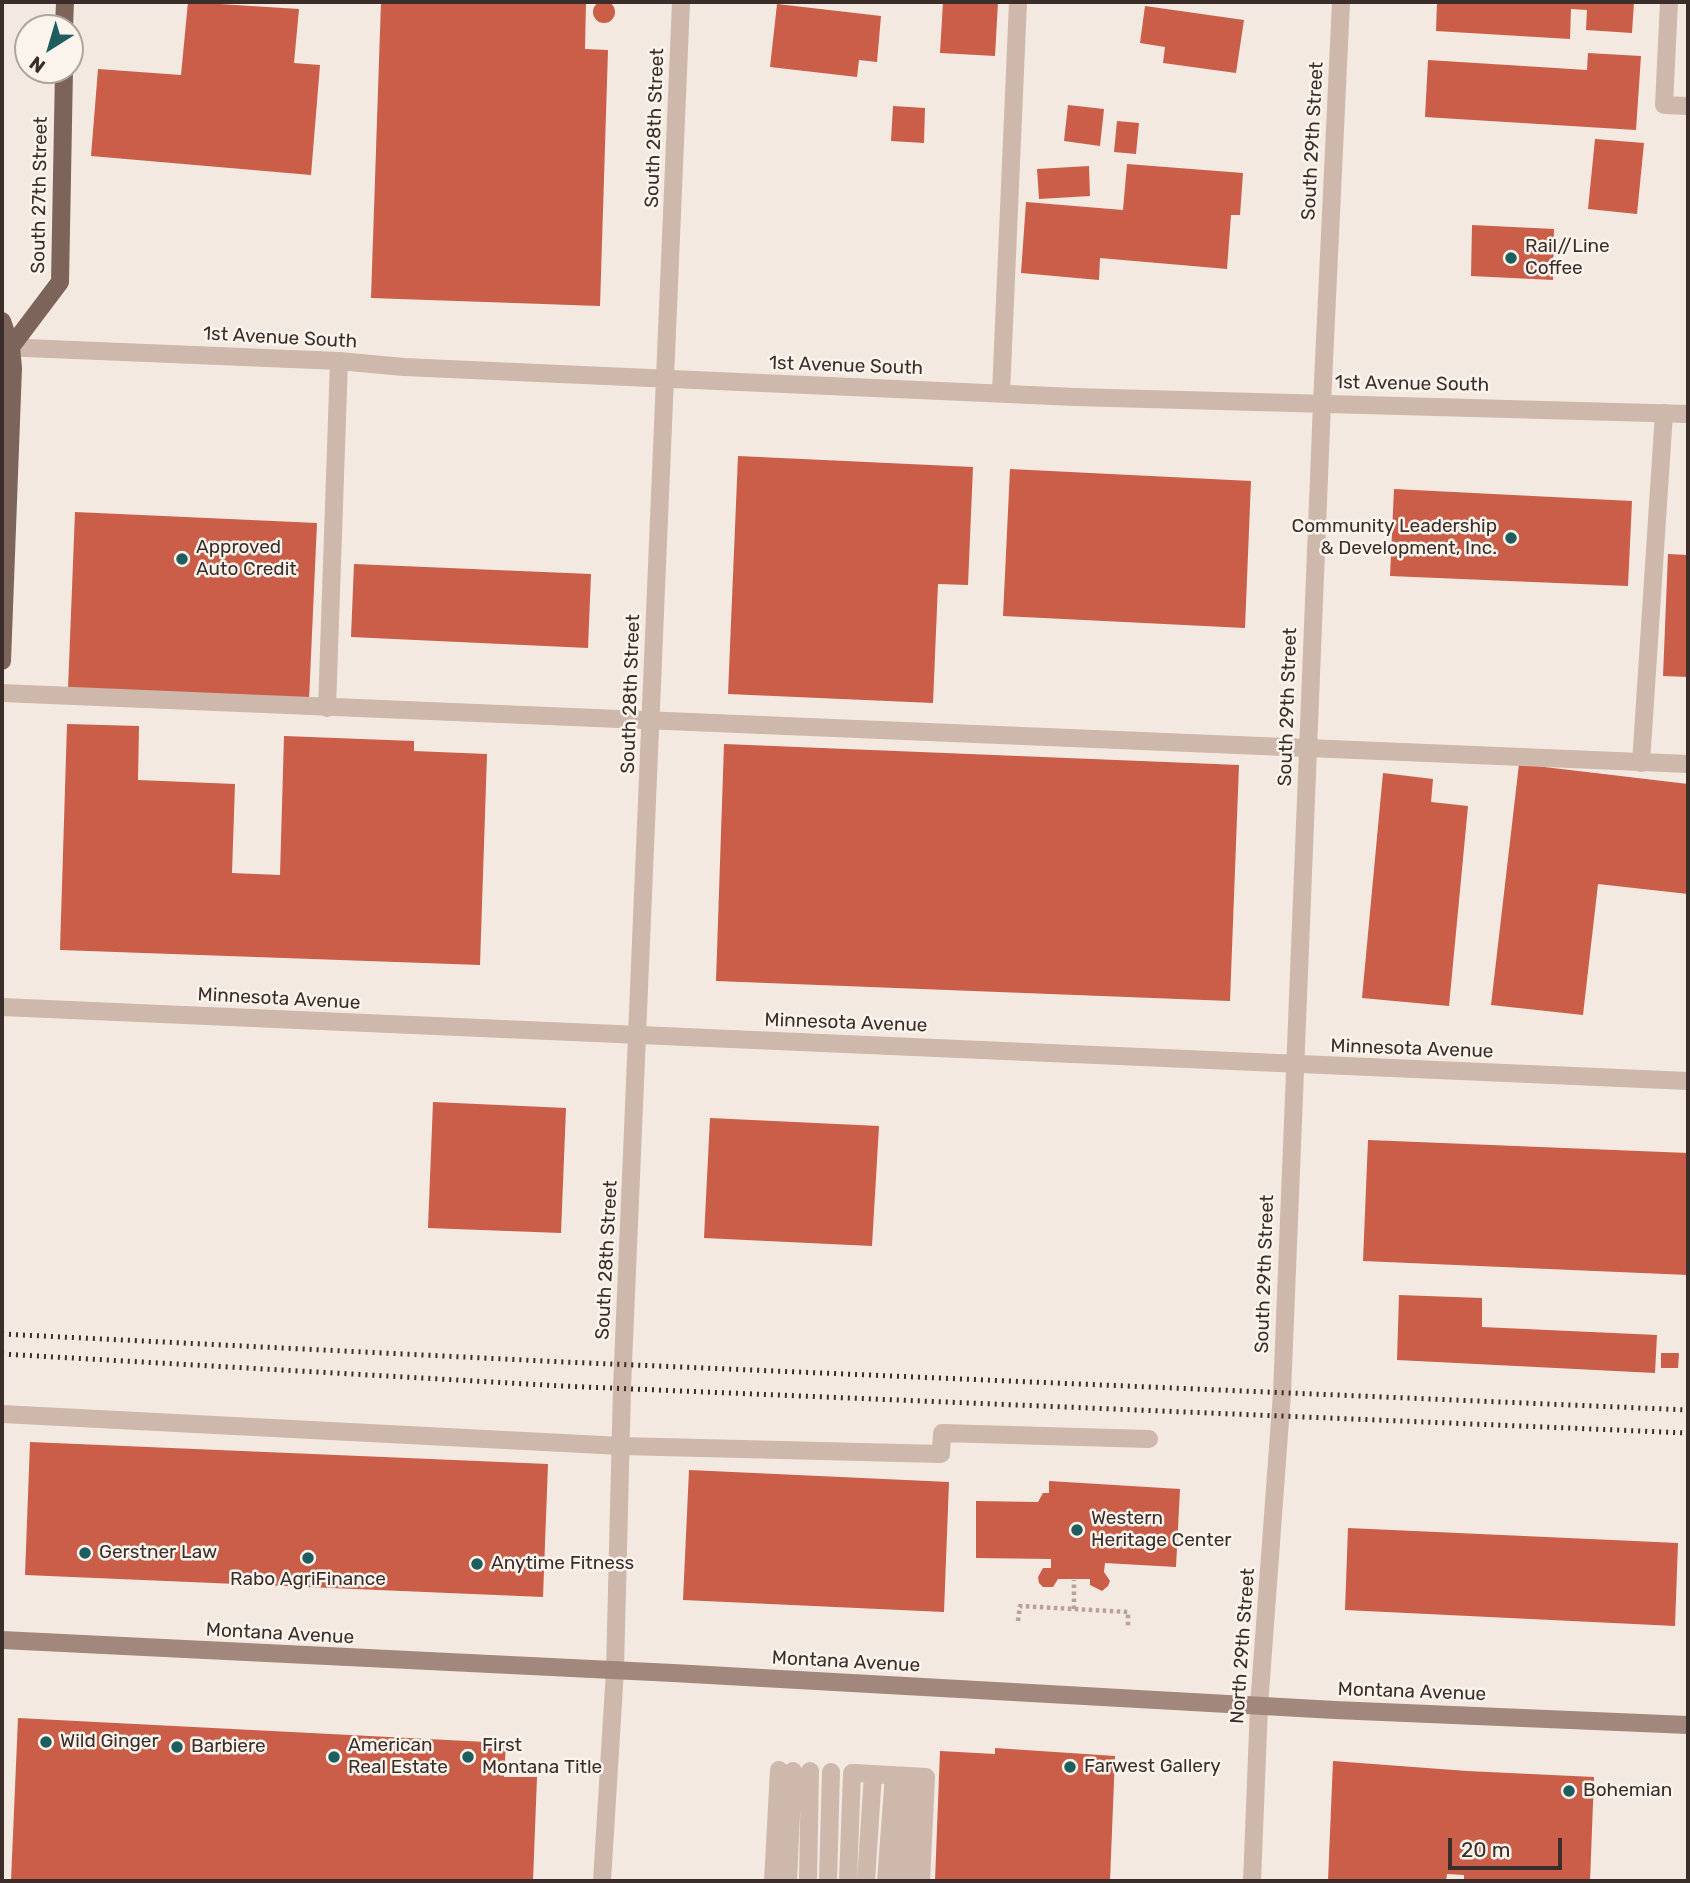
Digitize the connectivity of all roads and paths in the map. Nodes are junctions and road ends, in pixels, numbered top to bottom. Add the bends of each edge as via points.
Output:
1 (681, 2) edge
2 (1017, 2) edge
3 (1341, 2) edge
4 (1669, 2) edge
5 (64, 84) edge
6 (1688, 106) edge
7 (2, 321) edge
8 (6, 347) edge
9 (339, 361) junction
10 (666, 379) junction
11 (1001, 393) junction
12 (1322, 403) junction
13 (1664, 413) junction
14 (1688, 414) edge
15 (2, 661) edge
16 (2, 693) edge
17 (327, 708) junction
18 (650, 720) junction
19 (1307, 747) junction
20 (1641, 762) junction
21 (1688, 764) edge
22 (2, 1007) edge
23 (638, 1035) junction
24 (1294, 1065) junction
25 (1688, 1082) edge
26 (2, 1414) edge
27 (1280, 1415) joint
28 (1150, 1439) dead end
29 (621, 1446) junction
30 (1074, 1580) dead end
31 (1074, 1609) junction
32 (1018, 1621) dead end
33 (1128, 1627) dead end
34 (2, 1640) edge
35 (614, 1670) junction
36 (1259, 1706) junction
37 (1688, 1724) edge
38 (794, 1771) junction
39 (831, 1772) dead end
40 (860, 1774) junction
41 (902, 1776) junction
42 (602, 1881) edge
43 (773, 1881) edge
44 (788, 1881) edge
45 (808, 1881) edge
46 (828, 1881) edge
47 (848, 1881) edge
48 (866, 1881) edge
49 (886, 1881) edge
50 (904, 1881) edge
51 (921, 1881) edge
52 (1252, 1881) edge

1 - 10 street, South 28th Street
2 - 11 street
3 - 12 street, South 29th Street
4 - 6 street via 1664,105
5 - 8 main road, South 27th Street via 60,282
7 - 8 main road
8 - 9 street, 1st Avenue South
8 - 15 main road via 13,380
9 - 10 street, 1st Avenue South
9 - 17 street
10 - 11 street, 1st Avenue South
10 - 18 street, South 28th Street
11 - 12 street, 1st Avenue South
12 - 13 street, 1st Avenue South
12 - 19 street, South 29th Street
13 - 14 street, 1st Avenue South
13 - 20 street
16 - 17 street
17 - 18 street
18 - 19 street
18 - 23 street, South 28th Street
19 - 20 street
19 - 24 street, South 29th Street
20 - 21 street
22 - 23 street, Minnesota Avenue
23 - 24 street, Minnesota Avenue
23 - 29 street, South 28th Street
24 - 25 street, Minnesota Avenue
24 - 27 street, South 29th Street
26 - 29 street
27 - 36 street, North 29th Street
28 - 29 street via 942,1433 941,1454
29 - 35 street, South 28th Street
30 - 31 path
31 - 32 path via 1020,1606
31 - 33 path via 1128,1612
34 - 35 main road, Montana Avenue
35 - 36 main road, Montana Avenue
35 - 42 street, South 28th Street
36 - 37 main road, Montana Avenue
36 - 52 street, North 29th Street
38 - 43 street
38 - 44 street
38 - 45 street
39 - 46 street
40 - 41 street
40 - 47 street
40 - 48 street
41 - 49 street
41 - 50 street
41 - 51 street via 926,1777

